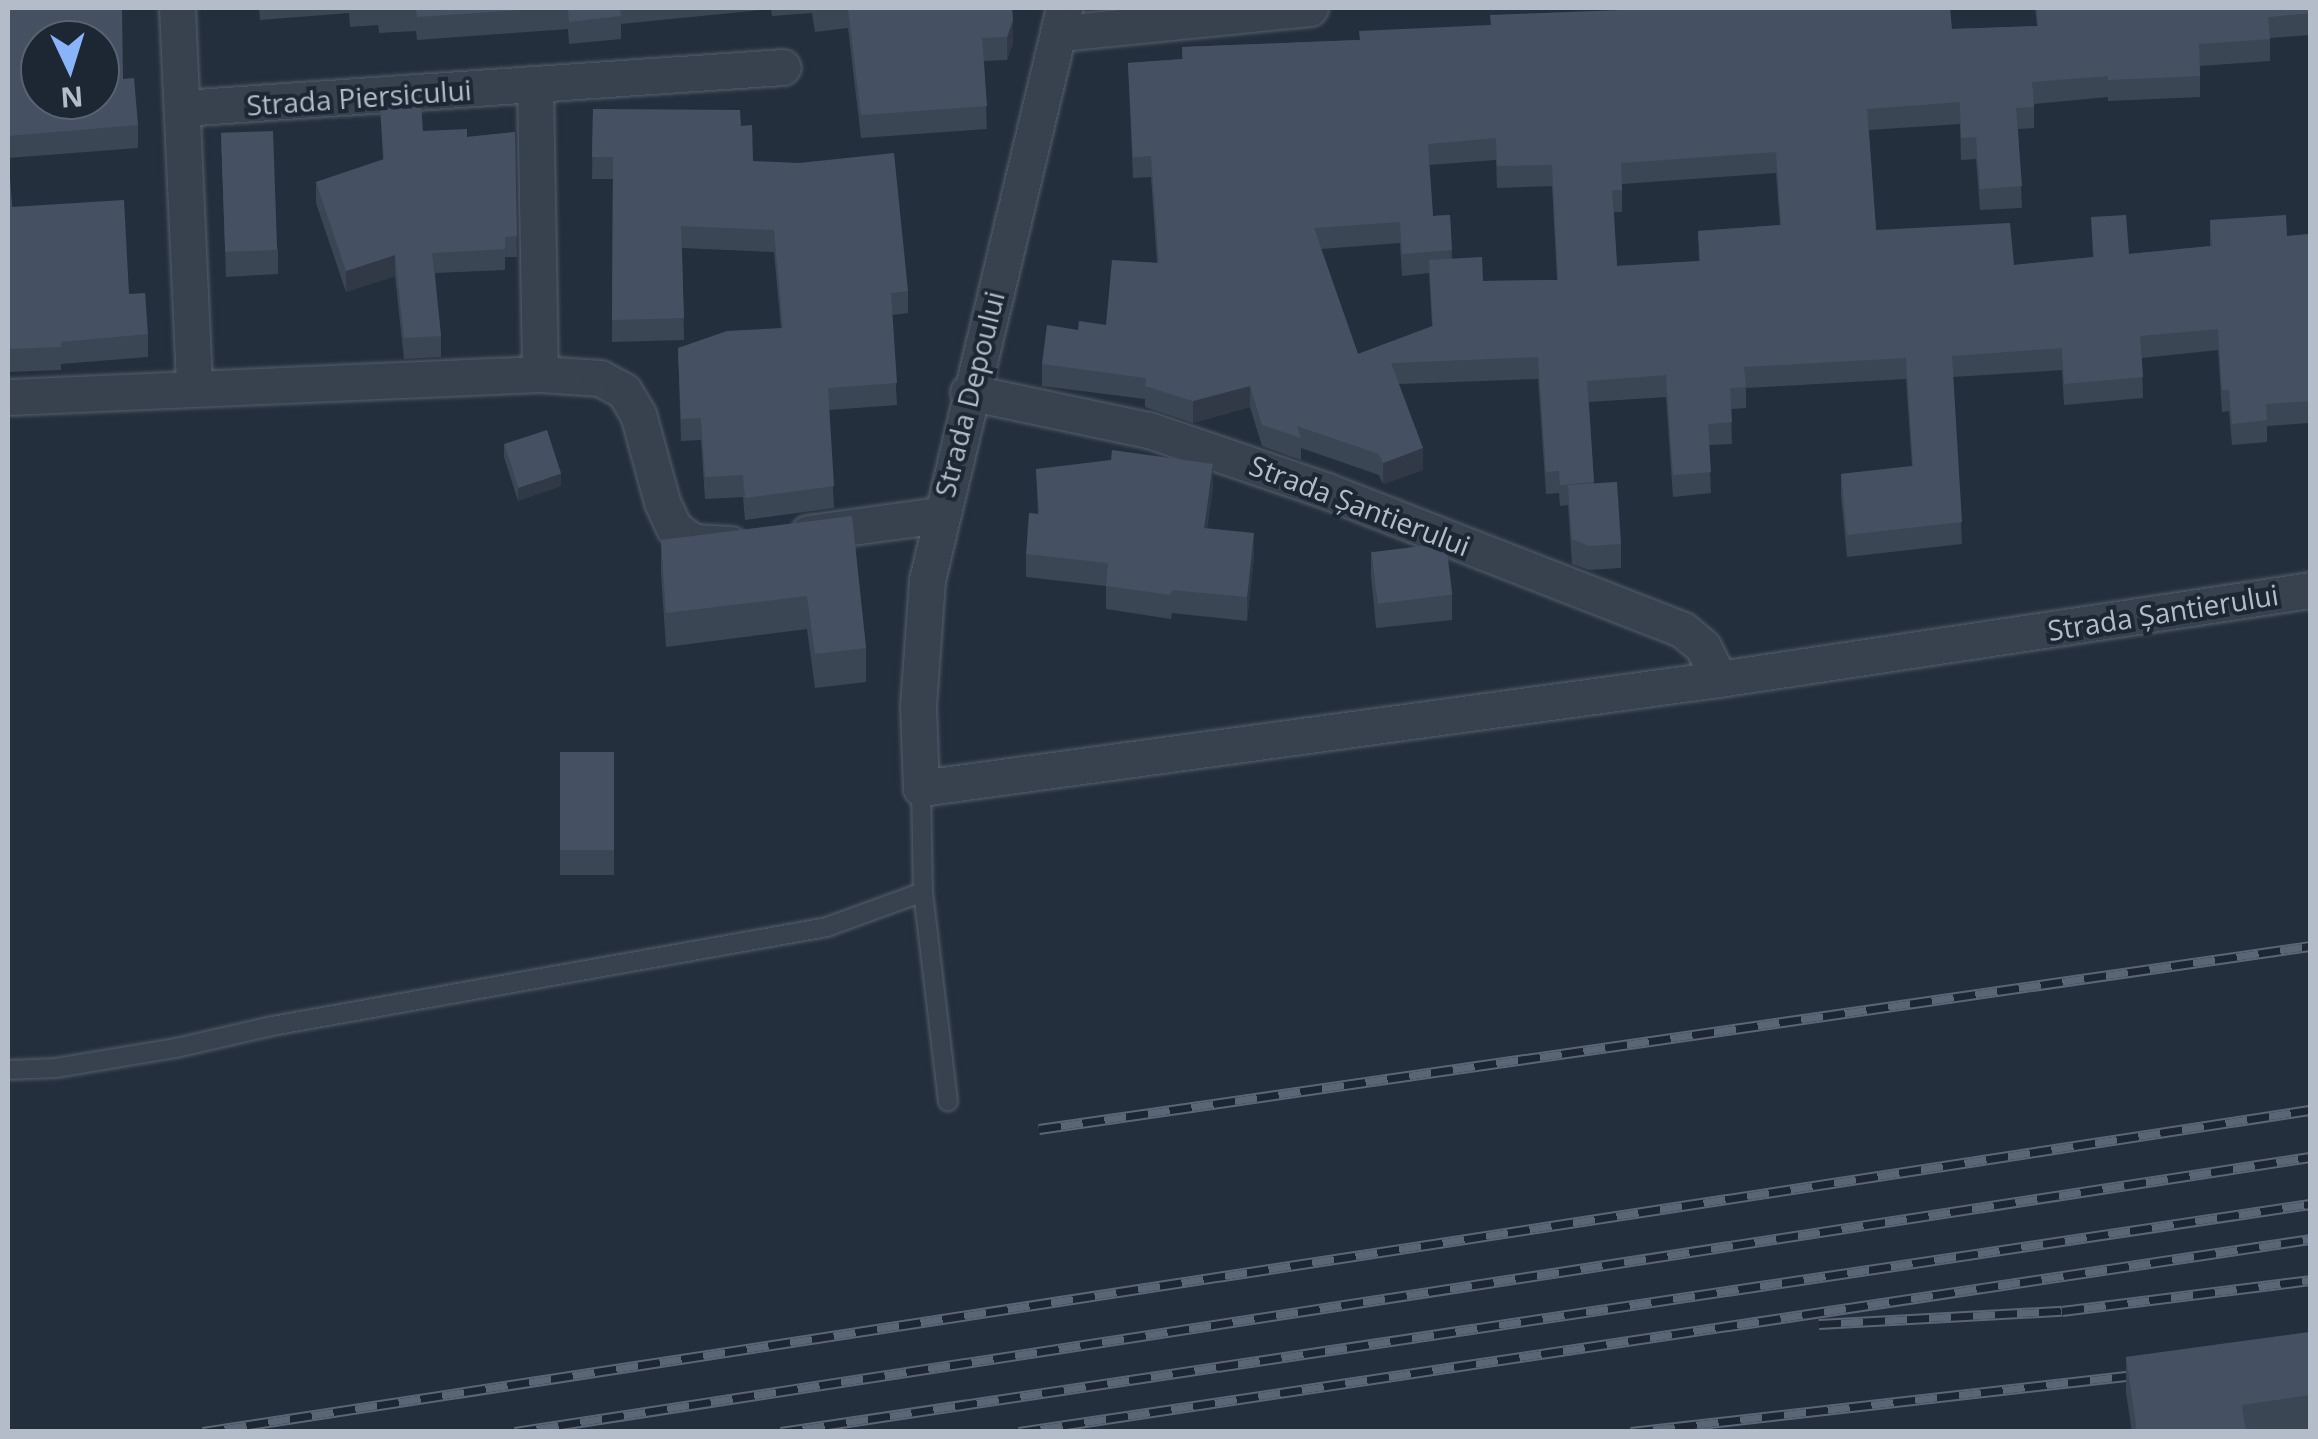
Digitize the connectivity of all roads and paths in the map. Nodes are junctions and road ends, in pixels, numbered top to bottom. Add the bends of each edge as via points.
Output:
1 (177, 8) edge
2 (1310, 8) edge
3 (1063, 20) edge
4 (783, 67) dead end
5 (535, 85) junction
6 (182, 108) junction
7 (540, 374) junction
8 (194, 388) junction
9 (968, 392) junction
10 (8, 397) edge
11 (940, 516) junction
12 (2310, 590) edge
13 (1718, 679) junction
14 (922, 788) junction
15 (923, 892) junction
16 (8, 1070) edge
17 (948, 1102) dead end

1 - 6 street
2 - 3 street
3 - 9 street, Strada Depoului
4 - 5 street, Strada Piersicului
5 - 6 street, Strada Piersicului
5 - 7 street
6 - 8 street
7 - 8 street
7 - 11 street via 600,378 624,391 638,414 662,502 674,528 692,542 714,546
8 - 10 street
9 - 11 street, Strada Depoului
9 - 13 street, Strada Șantierului via 1149,430 1327,490 1683,630 1703,648
11 - 14 street, Strada Depoului via 922,632
12 - 13 street, Strada Șantierului
13 - 14 street, Strada Șantierului
14 - 15 lane
15 - 16 lane via 827,926 159,1051
15 - 17 lane

